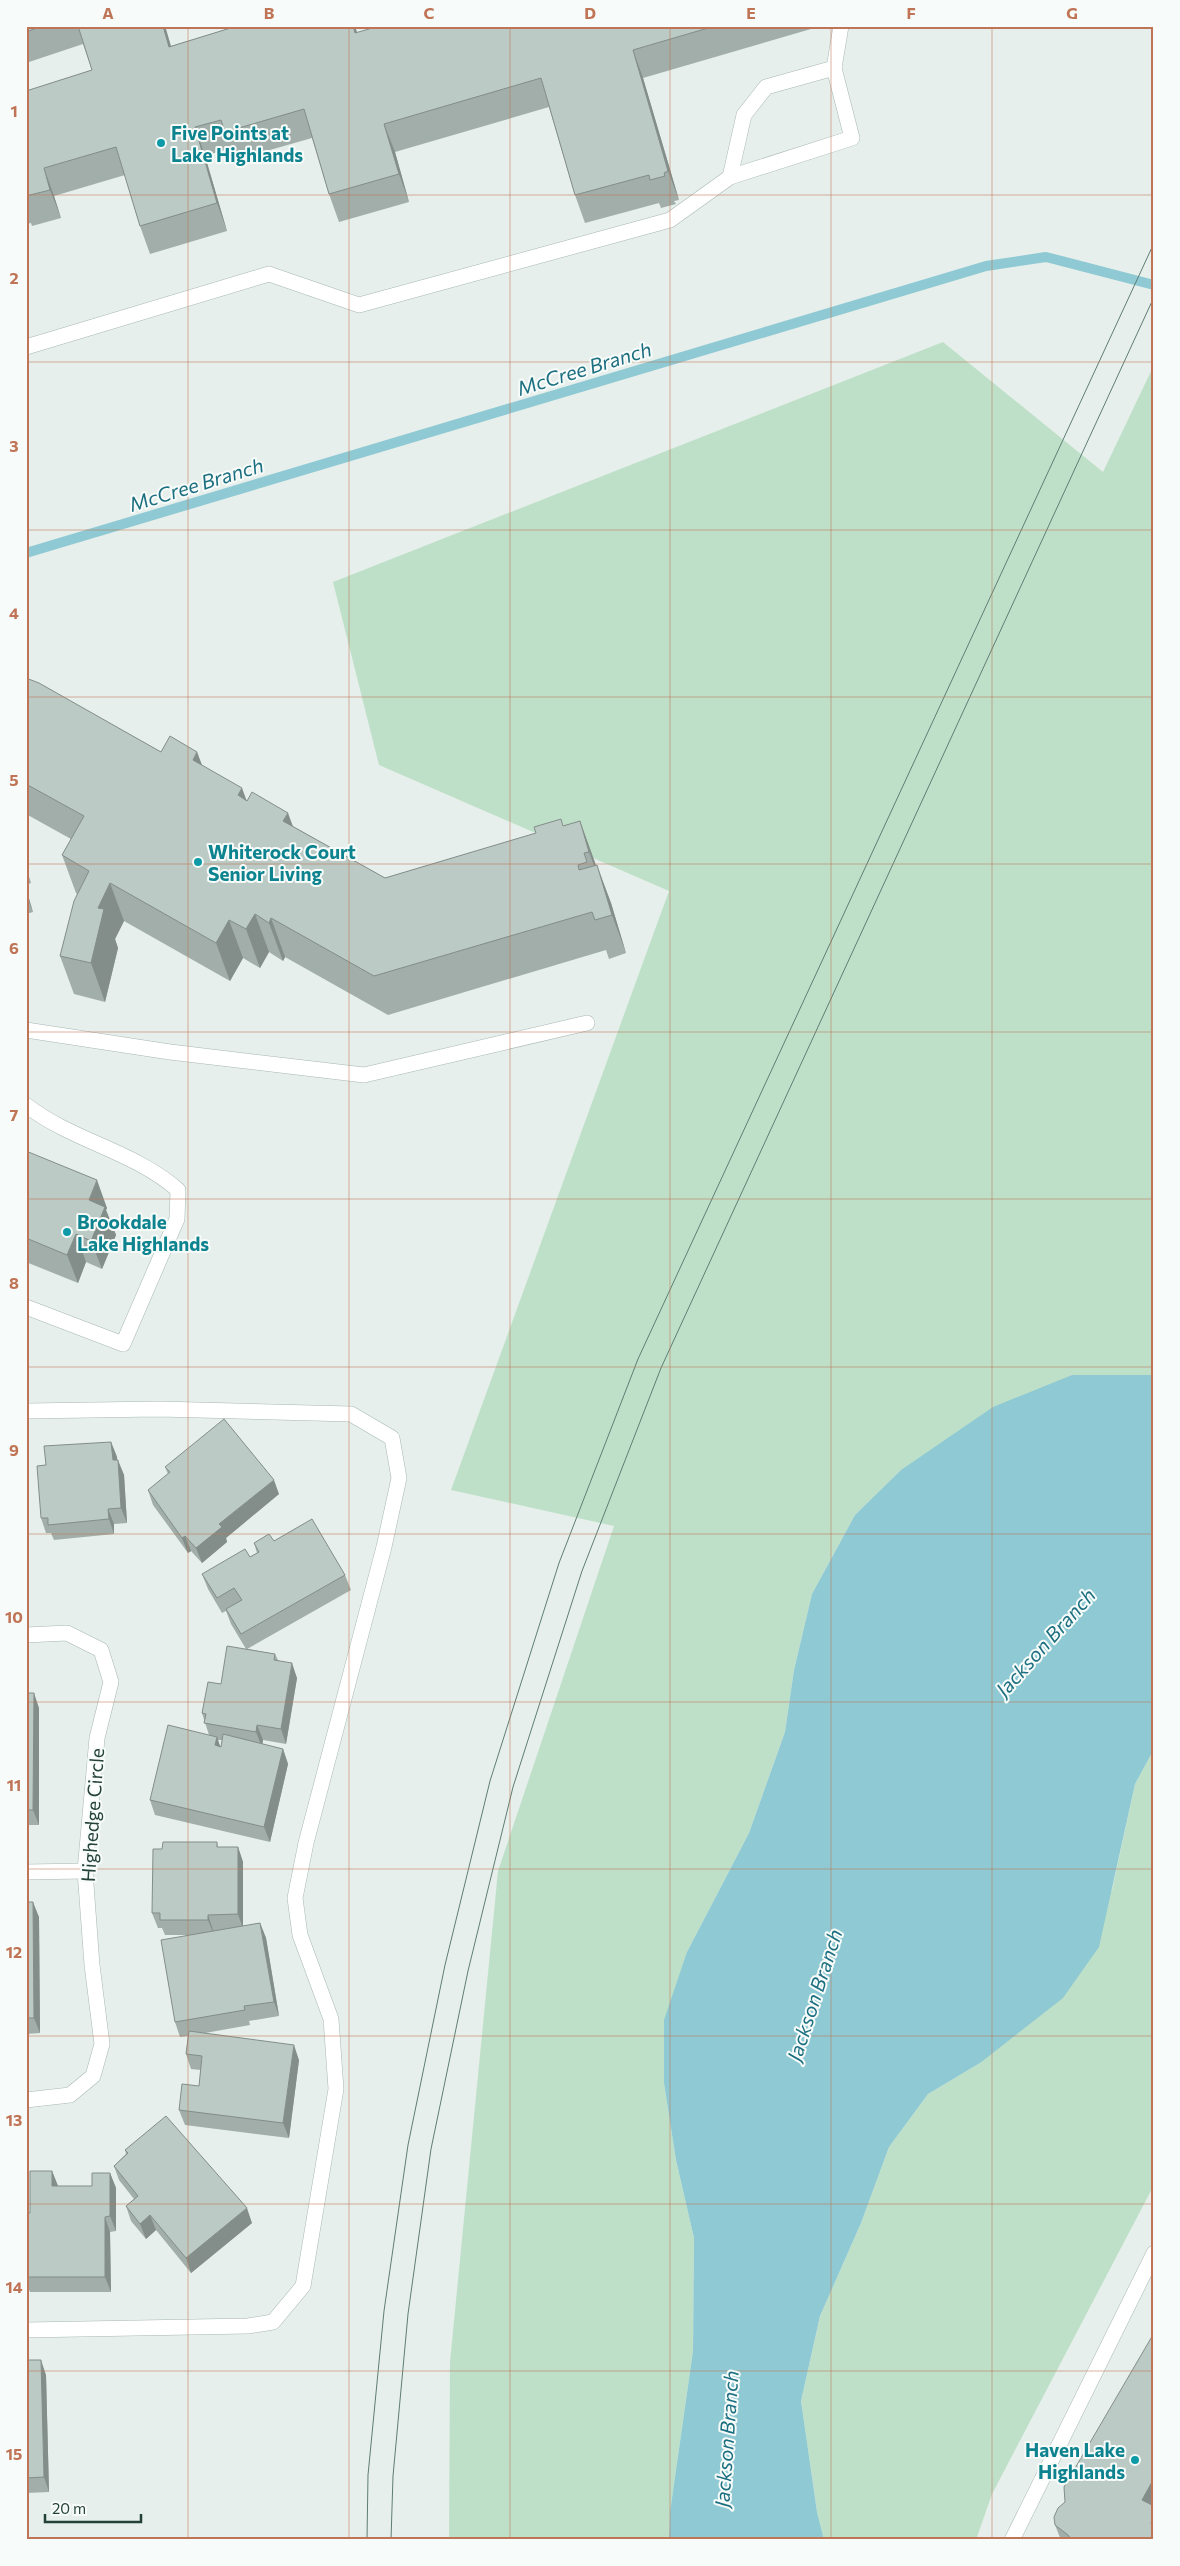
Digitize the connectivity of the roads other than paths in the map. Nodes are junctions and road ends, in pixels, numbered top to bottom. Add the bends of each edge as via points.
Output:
1 (841, 26) edge
2 (834, 68) junction
3 (730, 177) junction
4 (26, 347) edge
5 (587, 1023) dead end
6 (26, 1030) edge
7 (26, 1105) edge
8 (26, 1307) edge
9 (26, 1411) edge
10 (26, 1635) edge
11 (85, 1871) junction
12 (26, 1872) edge
13 (26, 2100) edge
14 (1154, 2253) edge
15 (26, 2330) edge
16 (1012, 2540) edge

1 - 2 street
2 - 3 street via 766,86 744,115
2 - 3 street via 852,138
3 - 4 street via 670,220 359,305 269,274
5 - 6 street via 364,1075 170,1052
7 - 8 street via 45,1120 159,1173 178,1190 176,1219 123,1344
9 - 15 street via 351,1414 392,1438 399,1478 384,1547 306,1843 295,1898 300,1935 331,2019 336,2089 303,2286 273,2322 248,2326
10 - 11 street, Highedge Circle via 67,1634 101,1650 111,1682 97,1738
11 - 12 street
11 - 13 street, Highedge Circle via 102,2044 93,2076 70,2096
14 - 16 street

